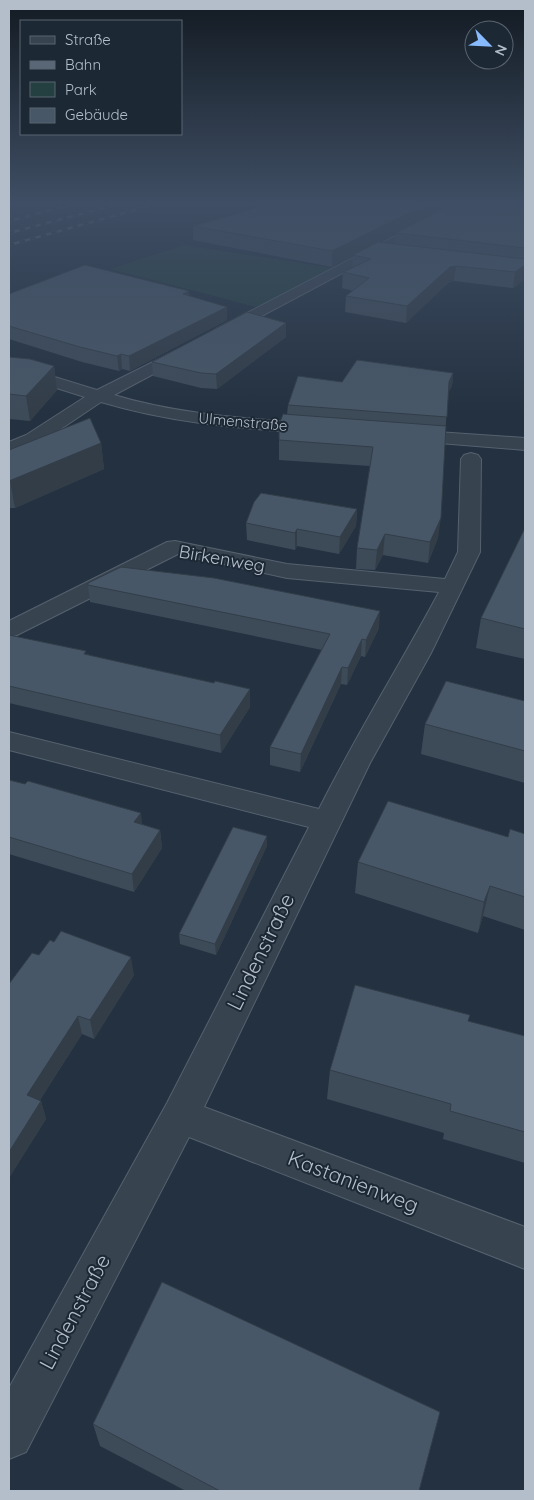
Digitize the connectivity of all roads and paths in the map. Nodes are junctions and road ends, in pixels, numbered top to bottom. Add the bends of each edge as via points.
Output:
1 (330, 274) edge
2 (9, 368) edge
3 (100, 395) junction
4 (335, 430) edge
5 (393, 434) edge
6 (525, 444) edge
7 (9, 449) edge
8 (471, 459) dead end
9 (453, 587) junction
10 (9, 630) edge
11 (9, 741) edge
12 (326, 821) junction
13 (180, 1116) junction
14 (525, 1248) edge
15 (9, 1435) edge

1 - 3 street
2 - 3 street, Ulmenstraße
3 - 4 street, Ulmenstraße via 143,410 199,420
3 - 7 street via 33,440
5 - 6 street
8 - 9 street, Lindenstraße via 469,552
9 - 10 street, Birkenweg via 287,571 175,547
9 - 12 street, Lindenstraße
11 - 12 street
12 - 13 street, Lindenstraße
13 - 14 street, Kastanienweg
13 - 15 street, Lindenstraße

